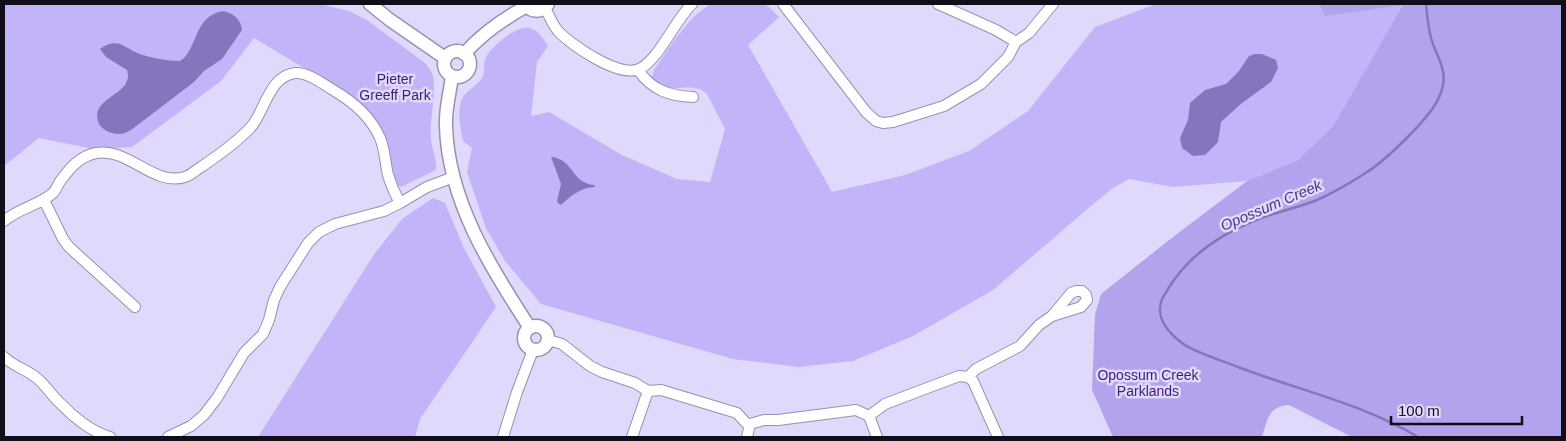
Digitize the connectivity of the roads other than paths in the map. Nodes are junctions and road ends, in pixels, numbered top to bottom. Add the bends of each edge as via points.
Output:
1 (370, 4) edge
2 (692, 4) edge
3 (783, 4) edge
4 (938, 4) edge
5 (1053, 4) edge
6 (526, 5) edge
7 (546, 6) edge
8 (1016, 42) junction
9 (464, 54) junction
10 (446, 58) junction
11 (638, 70) junction
12 (452, 76) junction
13 (693, 97) dead end
14 (454, 177) junction
15 (44, 200) junction
16 (400, 203) junction
17 (4, 221) edge
18 (135, 307) dead end
19 (1052, 316) dead end
20 (530, 328) junction
21 (548, 340) junction
22 (533, 350) junction
23 (4, 357) edge
24 (968, 377) junction
25 (648, 391) junction
26 (869, 416) junction
27 (750, 424) junction
28 (110, 437) edge
29 (168, 437) edge
30 (503, 437) edge
31 (632, 437) edge
32 (747, 437) edge
33 (877, 437) edge
34 (998, 437) edge

1 - 10 street
2 - 11 street
3 - 8 street via 866,112 883,123 908,118 951,102 980,84 1008,57
4 - 8 street
5 - 8 street
6 - 7 street via 534,11
6 - 9 street via 497,24
7 - 11 street via 558,31 581,49 602,63 623,70
9 - 10 street via 452,52
9 - 12 street via 469,61 468,70 462,76
10 - 12 street via 445,69
11 - 13 street via 650,85 675,96
12 - 14 street via 446,136
14 - 16 street via 426,187
14 - 20 street via 475,236
15 - 16 street via 80,159 97,153 118,156 172,180 186,177 226,151 252,125 278,82 302,73 340,94 372,123 381,139 388,174
15 - 17 street via 23,208
15 - 18 street via 69,247
16 - 29 street via 319,232 280,287 263,334 244,353 218,398 191,426
19 - 24 street via 1020,346
20 - 21 street via 537,326 544,330
20 - 22 street via 524,340
21 - 22 street via 545,347
21 - 25 street via 562,344 590,366
22 - 30 street
23 - 28 street via 39,379 60,404 86,425
24 - 26 street via 959,376 885,404
24 - 34 street via 976,387
25 - 27 street via 661,390 737,413
25 - 31 street
26 - 27 street via 856,410
26 - 33 street
27 - 32 street

